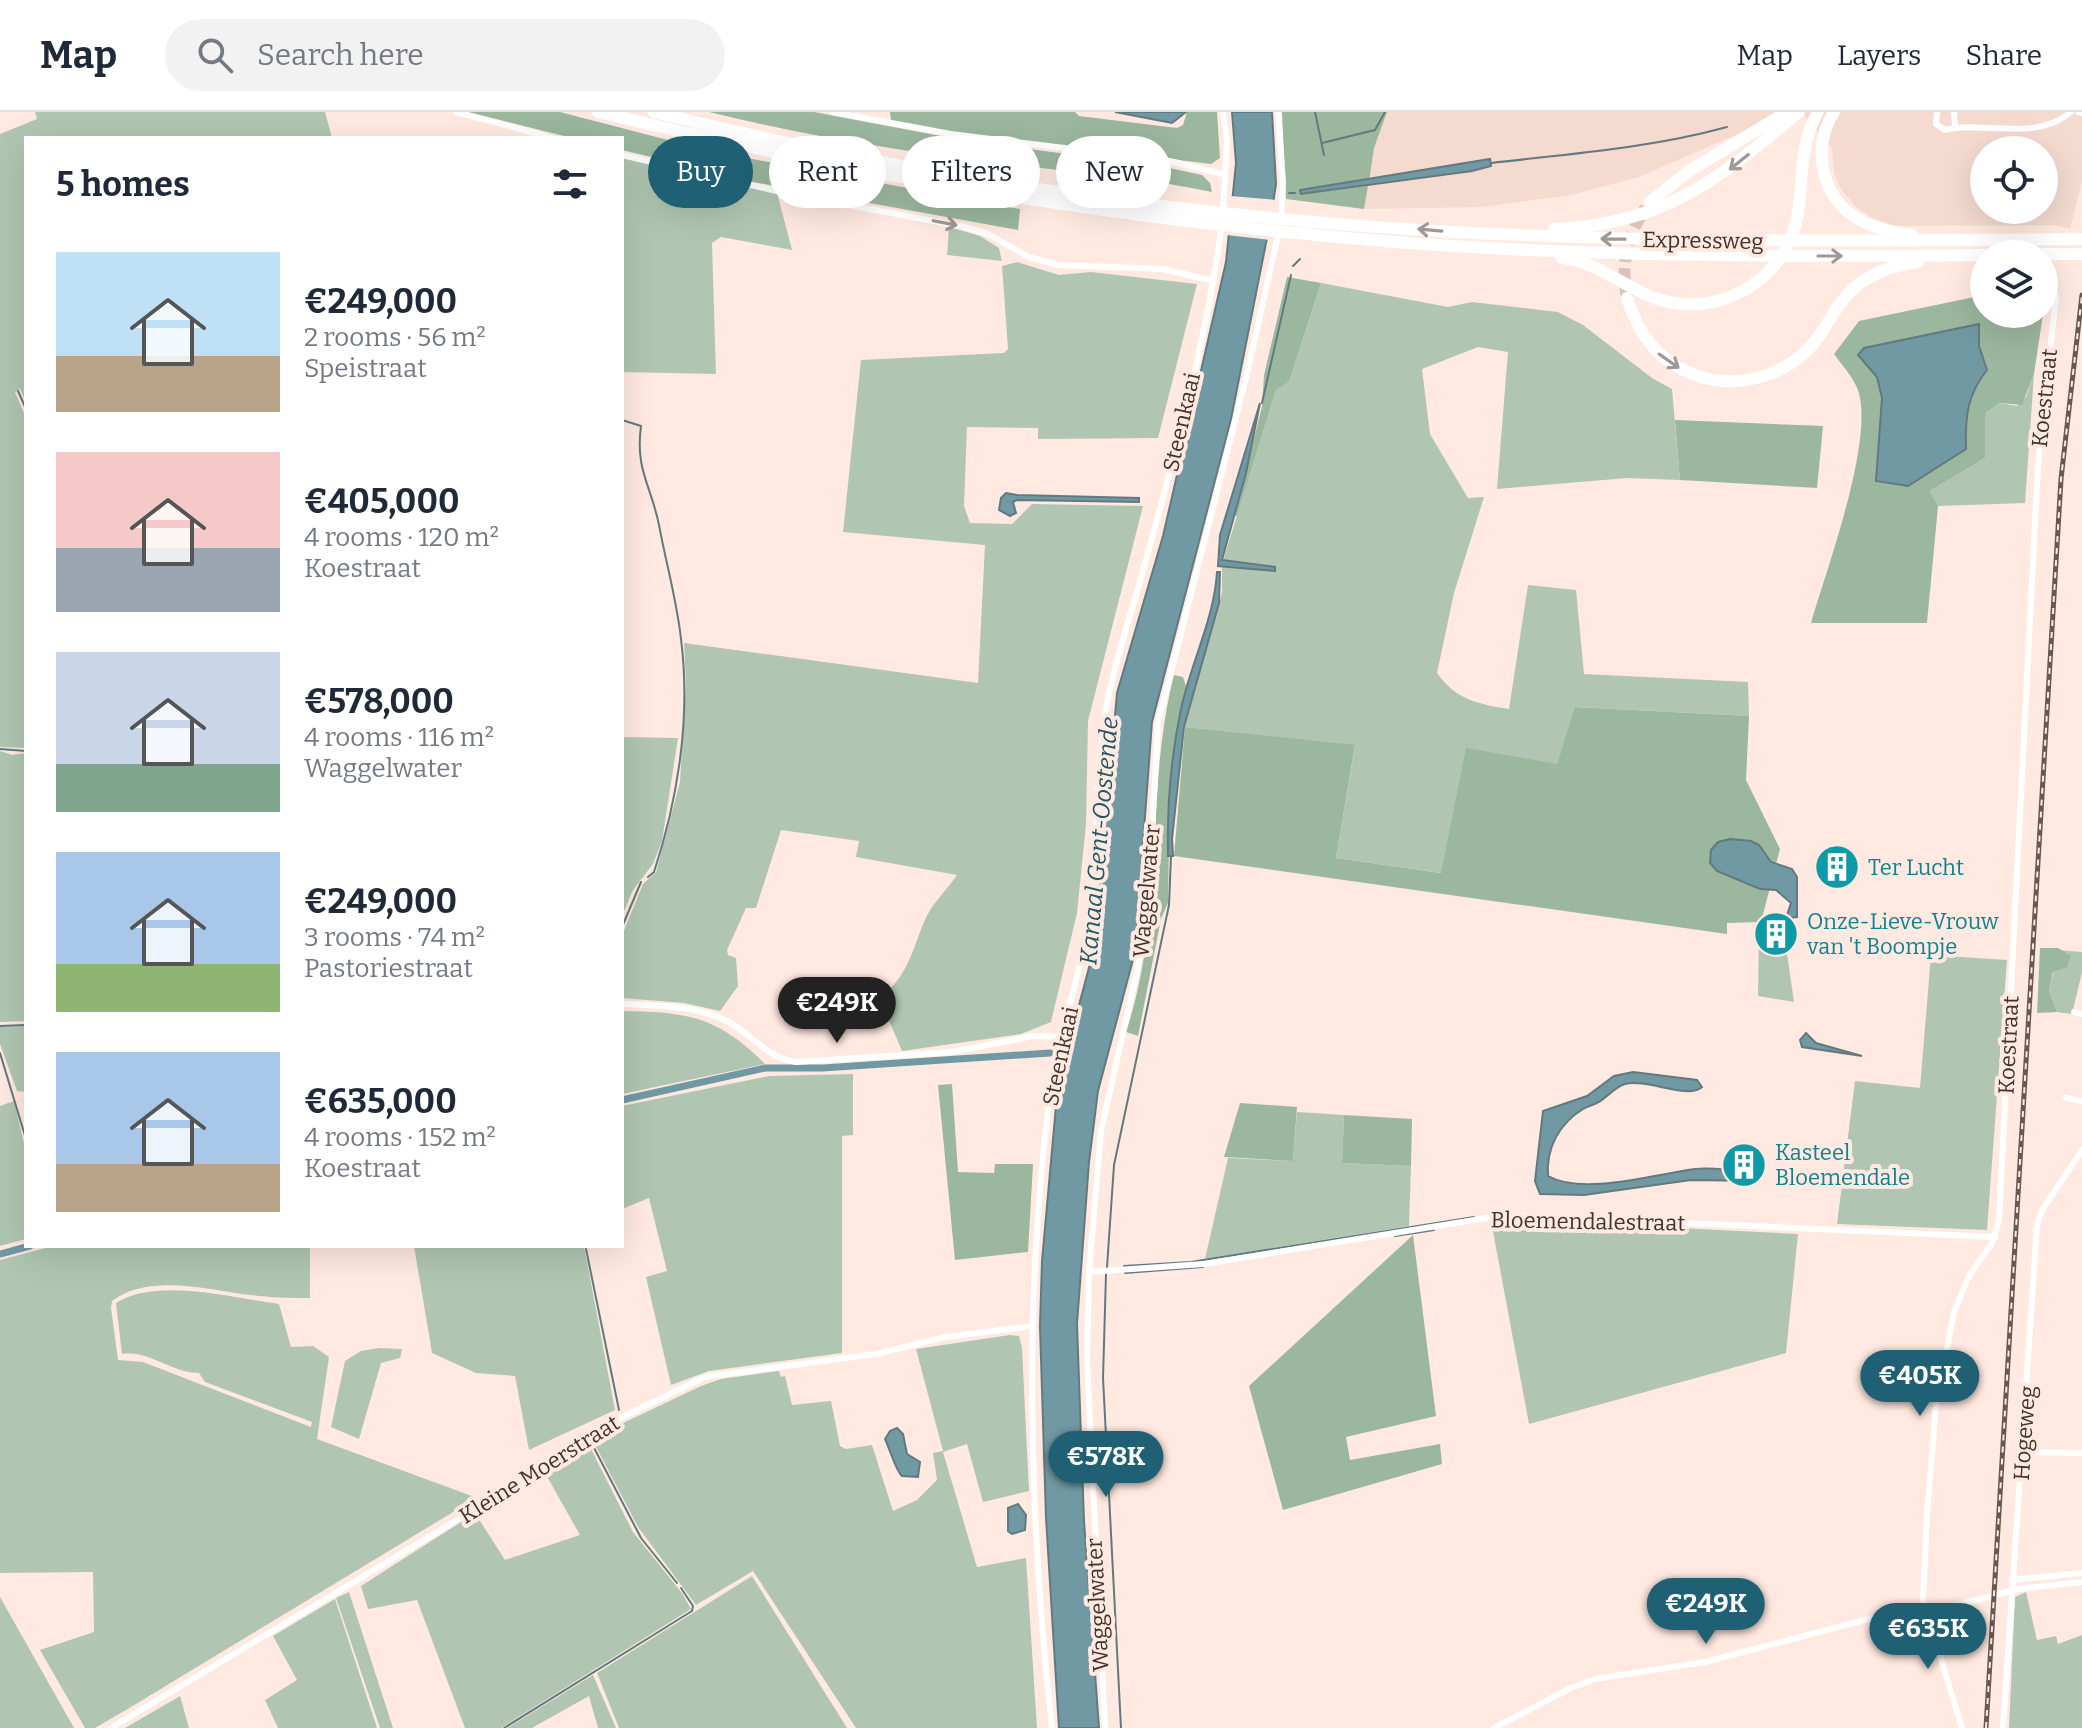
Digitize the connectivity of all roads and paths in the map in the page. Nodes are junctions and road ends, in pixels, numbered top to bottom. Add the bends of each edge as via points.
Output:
1 (456, 112) edge
2 (598, 112) edge
3 (654, 112) edge
4 (832, 112) edge
5 (1223, 112) edge
6 (1278, 112) edge
7 (1787, 112) edge
8 (1799, 112) edge
9 (1818, 112) edge
10 (1834, 112) edge
11 (1937, 112) edge
12 (1954, 112) edge
13 (2071, 112) edge
14 (1955, 125) junction
15 (546, 136) edge
16 (624, 155) edge
17 (1226, 175) junction
18 (1650, 202) tunnel mouth
19 (1196, 214) junction
20 (1508, 234) junction
21 (2082, 239) edge
22 (1942, 240) junction
23 (1523, 249) junction
24 (2058, 254) edge
25 (2082, 254) edge
26 (1953, 255) junction
27 (1970, 255) edge
28 (1214, 281) junction
29 (1627, 298) tunnel mouth
30 (2052, 328) edge
31 (624, 1004) edge
32 (1062, 1037) junction
33 (2066, 1098) dead end
34 (2082, 1101) edge
35 (2082, 1150) edge
36 (1995, 1237) junction
37 (1089, 1272) junction
38 (1033, 1326) junction
39 (2022, 1452) junction
40 (2082, 1453) edge
41 (2082, 1573) edge
42 (2052, 1577) junction
43 (2012, 1580) junction
44 (2082, 1582) edge
45 (2054, 1585) junction
46 (2011, 1591) junction
47 (1928, 1609) junction
48 (111, 1728) edge
49 (1052, 1728) edge
50 (1105, 1728) edge
51 (1494, 1728) edge
52 (1962, 1728) edge
53 (2003, 1728) edge

1 - 15 street
2 - 19 highway via 922,181
3 - 19 highway via 949,172
4 - 17 street via 951,134 1170,161
5 - 17 street, Steenkaai
6 - 37 street, Waggelwater via 1281,220 1158,723 1147,926 1106,1101
7 - 18 highway via 1689,171
8 -> 20 highway via 1715,180 1657,211 1603,225
9 - 23 highway via 1801,156 1797,215 1786,248 1758,281 1735,296 1679,304 1653,298 1587,263
10 - 22 highway via 1821,157 1830,189 1845,210 1877,228
11 - 14 street via 1938,127
12 - 14 street
13 - 14 street via 2051,124 2018,129
16 -> 28 street via 964,227 1058,265 1163,269
17 - 28 street, Steenkaai
20 -> 19 highway, Expressweg
19 - 23 highway, Expressweg via 1323,235
22 -> 20 highway, Expressweg
21 - 22 highway, Expressweg
23 -> 26 highway, Expressweg via 1656,255
24 - 25 highway
26 - 27 highway, Expressweg
29 -> 26 highway via 1642,334 1669,362 1701,378 1739,381 1776,372 1808,350 1840,303 1866,279 1898,265
28 - 32 street, Steenkaai via 1110,691 1088,925
30 - 36 street, Koestraat via 2039,442
31 - 32 street via 710,1015 773,1055 796,1062 952,1052 1033,1036
32 - 38 street, Steenkaai via 1045,1137
33 - 34 street
35 - 39 street, Hogeweg via 2038,1221
36 - 37 street, Bloemendalestraat via 1498,1215 1204,1264
36 - 47 street, Koestraat via 1958,1299 1940,1379 1924,1560 1923,1600
37 - 50 street, Waggelwater via 1091,1508
38 - 48 street, Kleine Moerstraat via 705,1377 594,1431 562,1457
38 - 49 street, Steenkaai via 1037,1509
39 - 40 street
39 - 43 street, Hogeweg
41 - 42 street
42 - 43 street
42 - 45 street
43 - 46 street, Hogeweg
44 - 45 street
45 - 46 street
46 - 47 street
46 - 53 street, Hogeweg
47 - 51 street via 1903,1610 1705,1662 1595,1679
47 - 52 street, Koestraat

